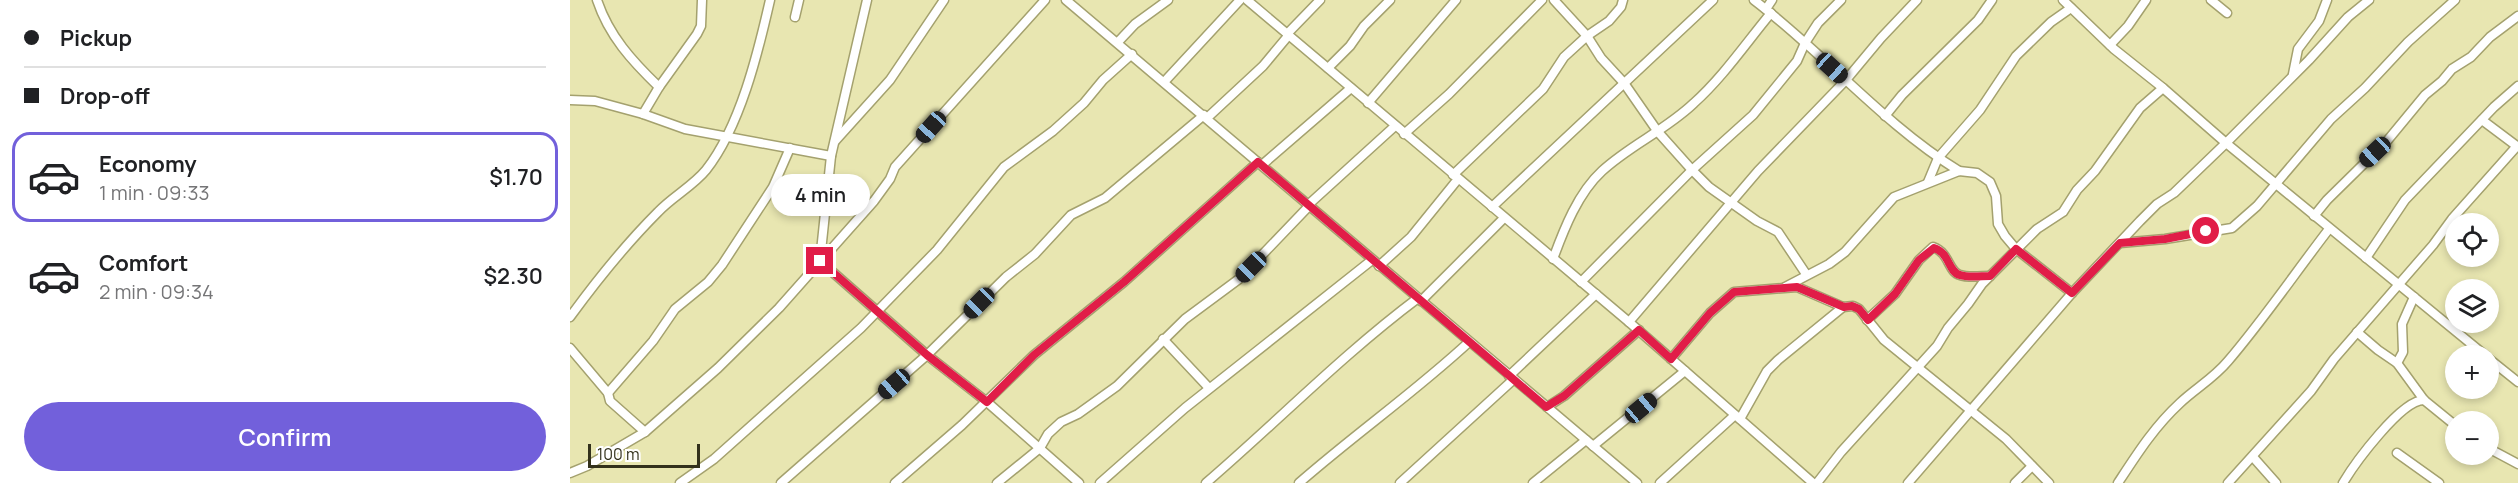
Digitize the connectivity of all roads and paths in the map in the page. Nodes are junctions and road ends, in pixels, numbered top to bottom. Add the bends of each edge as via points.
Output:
1 (597, 0) edge
2 (702, 0) edge
3 (770, 0) edge
4 (799, 0) edge
5 (867, 0) edge
6 (944, 0) edge
7 (1045, 0) edge
8 (1066, 0) edge
9 (1168, 0) edge
10 (1240, 0) edge
11 (1247, 0) edge
12 (1320, 0) edge
13 (1390, 0) edge
14 (1456, 0) edge
15 (1542, 0) edge
16 (1554, 0) edge
17 (1623, 0) edge
18 (1713, 0) edge
19 (1754, 0) edge
20 (1772, 0) edge
21 (1841, 0) edge
22 (1917, 0) edge
23 (1992, 0) edge
24 (2062, 0) edge
25 (2146, 0) edge
26 (2211, 0) edge
27 (2327, 0) edge
28 (2369, 0) edge
29 (2455, 0) edge
30 (2071, 8) junction
31 (1768, 11) junction
32 (2227, 13) dead end
33 (2518, 16) edge
34 (795, 17) dead end
35 (1288, 35) junction
36 (1587, 36) junction
37 (1118, 42) junction
38 (1805, 43) junction
39 (2110, 45) junction
40 (1132, 54) junction
41 (1328, 68) junction
42 (2293, 74) junction
43 (1846, 80) junction
44 (1165, 81) junction
45 (1624, 83) junction
46 (2518, 86) edge
47 (659, 87) junction
48 (2163, 87) junction
49 (1351, 88) junction
50 (570, 100) edge
51 (1368, 103) junction
52 (643, 114) junction
53 (1206, 116) junction
54 (1886, 116) junction
55 (2482, 120) junction
56 (1395, 126) junction
57 (1658, 132) junction
58 (1404, 134) junction
59 (726, 137) junction
60 (835, 141) junction
61 (2226, 143) junction
62 (2517, 147) edge
63 (790, 148) junction
64 (831, 156) junction
65 (1938, 158) junction
66 (1260, 163) junction
67 (1692, 170) junction
68 (1959, 171) junction
69 (1455, 177) junction
70 (1928, 182) junction
71 (2276, 186) junction
72 (1731, 201) junction
73 (1309, 205) junction
74 (1492, 207) junction
75 (2314, 216) junction
76 (1504, 218) junction
77 (2329, 229) junction
78 (2120, 243) junction
79 (2016, 249) junction
80 (2366, 258) junction
81 (1554, 259) junction
82 (820, 261) junction
83 (1376, 263) junction
84 (1806, 273) junction
85 (1990, 276) junction
86 (1581, 282) junction
87 (2399, 284) junction
88 (1785, 287) junction
89 (2072, 293) junction
90 (1596, 294) junction
91 (2414, 297) junction
92 (1419, 300) junction
93 (1844, 307) junction
94 (877, 311) junction
95 (570, 317) edge
96 (1868, 320) junction
97 (1629, 322) junction
98 (1639, 330) junction
99 (2357, 332) junction
100 (1162, 339) junction
101 (1470, 342) junction
102 (2472, 345) edge
103 (570, 348) edge
104 (927, 355) junction
105 (1671, 359) junction
106 (2397, 363) junction
107 (2499, 367) edge
108 (1917, 368) junction
109 (1685, 371) junction
110 (1512, 377) junction
111 (2518, 382) edge
112 (1209, 388) junction
113 (608, 393) junction
114 (2424, 400) junction
115 (987, 402) junction
116 (1546, 407) junction
117 (1971, 408) junction
118 (1737, 417) junction
119 (2445, 417) edge
120 (645, 432) junction
121 (1589, 443) junction
122 (1040, 448) junction
123 (2397, 453) dead end
124 (2499, 454) edge
125 (2253, 457) junction
126 (2518, 464) edge
127 (2032, 466) junction
128 (570, 473) edge
129 (680, 483) edge
130 (781, 483) edge
131 (895, 483) edge
132 (997, 483) edge
133 (1079, 483) edge
134 (1100, 483) edge
135 (1206, 483) edge
136 (1299, 483) edge
137 (1400, 483) edge
138 (1533, 483) edge
139 (1637, 483) edge
140 (1660, 483) edge
141 (1815, 483) edge
142 (1908, 483) edge
143 (2015, 483) edge
144 (2049, 483) edge
145 (2118, 483) edge
146 (2228, 483) edge
147 (2276, 483) edge
148 (2343, 483) edge
149 (2439, 483) edge

1 - 47 street via 624,51
2 - 47 street via 703,17 697,34
3 - 59 street via 752,73
4 - 34 street
5 - 60 street
6 - 60 street via 890,80
7 - 82 street via 895,167 874,201
8 - 37 street
9 - 37 street
10 - 44 street
11 - 35 street
12 - 35 street
13 - 41 street
14 - 51 street
15 - 58 street
16 - 36 street
17 - 36 street via 1609,21
18 - 45 street
19 - 31 street
20 - 31 street
21 - 38 street
22 - 43 street
23 - 54 street via 1978,20 1902,94
24 - 30 street
25 - 39 street
26 - 32 street
27 - 42 street via 2319,21 2298,49
28 - 42 street
29 - 71 street via 2331,119
30 - 39 street
30 - 65 street via 2016,56 1980,110
31 - 38 street
31 - 57 street via 1726,68 1694,103
33 - 75 street via 2425,95 2387,141
35 - 41 street
35 - 53 street via 1263,66
36 - 45 street via 1609,69
36 - 69 street via 1564,57 1543,89
37 - 40 street
38 - 43 street
38 - 67 street via 1797,61 1753,115
39 - 48 street
40 - 44 street
40 - 94 street via 1061,124 1004,167 937,250
41 - 49 street
42 - 61 street
43 - 54 street
43 - 72 street
44 - 53 street
45 - 57 street
45 - 74 street
46 - 55 street
47 - 52 street
48 - 61 street
48 - 79 street via 2140,108 2063,212
49 - 51 street
49 - 66 street
50 - 52 street via 595,101
51 - 56 street
52 - 59 street via 685,129
53 - 66 street
53 - 104 street via 1105,198 1071,215
54 - 65 street
55 - 62 street
55 - 80 street via 2405,200
56 - 58 street
56 - 73 street
57 - 67 street
57 - 81 street via 1600,172 1574,211
58 - 69 street
59 - 63 street
59 - 95 street via 705,171 659,210 620,252
60 - 64 street
61 - 71 street
61 - 78 street
62 - 87 street
63 - 64 street
63 - 113 street via 773,187 722,265 675,309
64 - 82 street
65 - 68 street
65 - 70 street
66 - 73 street
66 - 115 street via 1034,355
67 - 72 street
67 - 86 street
68 - 70 street
68 - 79 street via 1977,174 1990,182 1996,195 1998,224
69 - 74 street
69 - 83 street via 1411,237
70 - 84 street via 1894,197 1845,252
71 - 75 street
71 - 78 street via 2232,228
72 - 84 street via 1778,232
72 - 97 street
73 - 83 street
73 - 100 street via 1239,279
74 - 76 street
75 - 77 street
76 - 81 street
76 - 92 street
77 - 80 street
77 - 145 street via 2228,361 2159,424
78 - 89 street
79 - 85 street
79 - 89 street
80 - 87 street
81 - 86 street
82 - 94 street
82 - 120 street via 746,343
83 - 92 street
83 - 112 street
84 - 88 street
85 - 96 street via 1959,275 1946,254 1934,248
85 - 108 street
86 - 90 street
87 - 91 street
87 - 99 street
88 - 93 street via 1797,287
88 - 105 street via 1734,292 1710,313
89 - 117 street
90 - 97 street
90 - 110 street
91 - 102 street
91 - 106 street via 2402,324 2403,352
92 - 101 street
92 - 135 street via 1384,324 1306,390
93 - 96 street via 1859,309
93 - 118 street via 1767,371
94 - 104 street
94 - 129 street via 714,459
96 - 108 street via 1884,340
97 - 98 street
98 - 105 street
98 - 116 street via 1564,396
99 - 106 street
99 - 125 street
100 - 112 street
100 - 122 street via 1118,386 1061,422
101 - 110 street
101 - 136 street
103 - 113 street
104 - 115 street
104 - 130 street
105 - 109 street
106 - 114 street
107 - 111 street
108 - 117 street
108 - 141 street
109 - 118 street
109 - 121 street
110 - 116 street
110 - 137 street
112 - 134 street
113 - 120 street via 610,401
114 - 119 street
114 - 148 street via 2411,403 2393,420 2361,454
115 - 122 street
115 - 131 street
116 - 121 street
117 - 127 street
117 - 142 street
118 - 140 street
118 - 141 street
120 - 128 street
121 - 138 street
121 - 139 street
122 - 132 street
122 - 133 street
123 - 149 street
124 - 126 street
125 - 146 street
125 - 147 street
127 - 143 street
127 - 144 street

